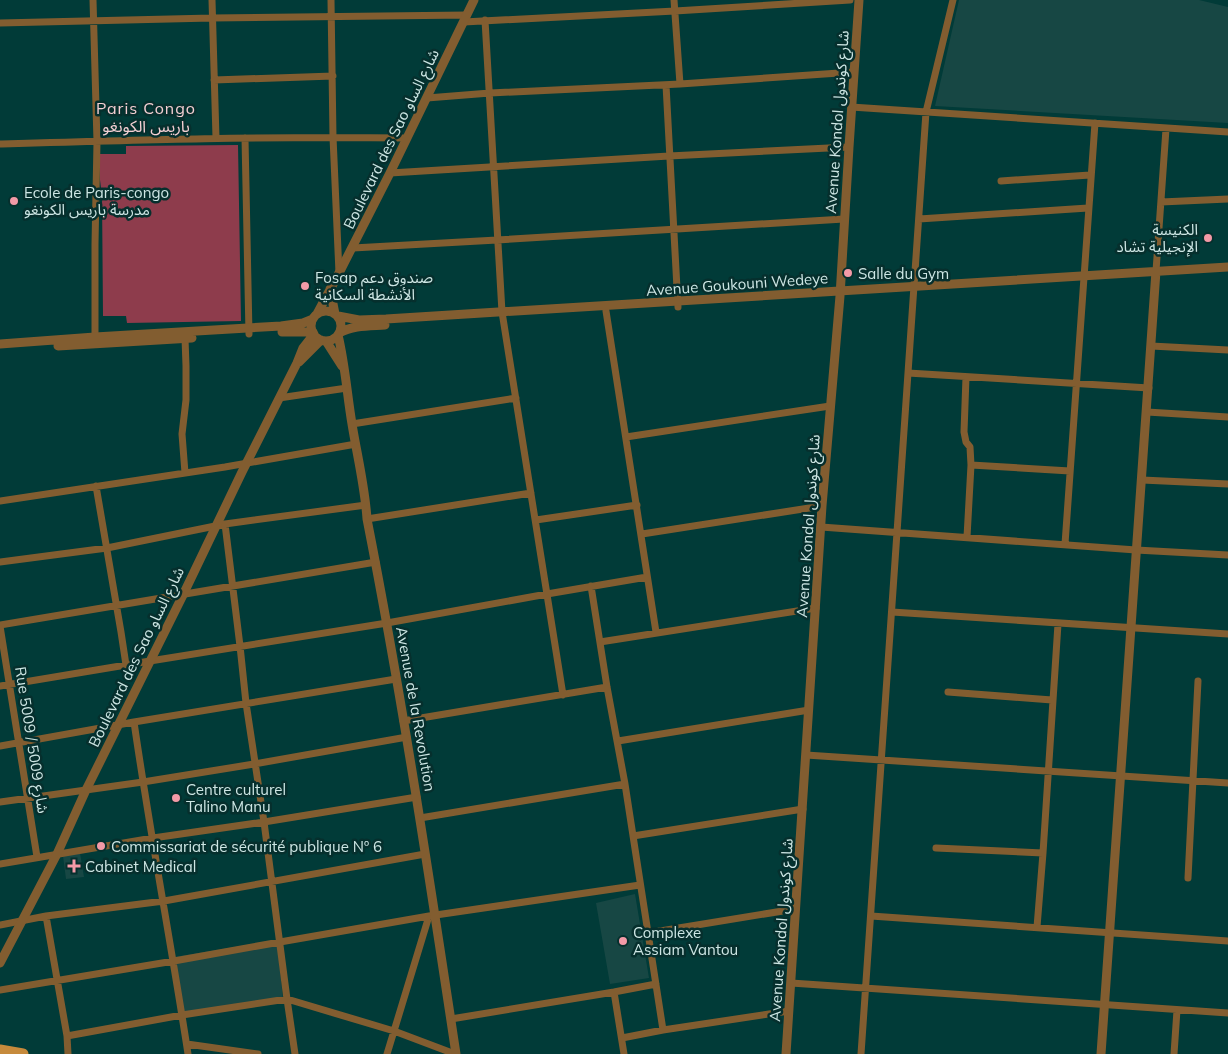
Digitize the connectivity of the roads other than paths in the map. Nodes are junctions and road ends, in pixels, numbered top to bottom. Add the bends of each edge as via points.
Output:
1 (93, 0) edge
2 (212, 0) edge
3 (331, 0) edge
4 (474, 0) edge
5 (674, 0) edge
6 (850, 0) edge
7 (859, 0) edge
8 (953, 0) edge
9 (675, 11) junction
10 (332, 17) junction
11 (212, 18) junction
12 (466, 18) junction
13 (486, 20) junction
14 (94, 21) junction
15 (0, 23) edge
16 (854, 72) junction
17 (333, 76) junction
18 (214, 80) junction
19 (680, 84) junction
20 (666, 85) junction
21 (490, 93) junction
22 (427, 98) junction
23 (851, 107) junction
24 (926, 112) junction
25 (1095, 123) junction
26 (1166, 128) junction
27 (1228, 132) edge
28 (332, 137) junction
29 (216, 138) junction
30 (245, 138) junction
31 (406, 138) junction
32 (96, 142) junction
33 (0, 144) edge
34 (849, 147) junction
35 (669, 156) junction
36 (493, 166) junction
37 (390, 173) junction
38 (1090, 175) junction
39 (1001, 181) dead end
40 (1228, 199) edge
41 (1162, 202) junction
42 (1088, 208) junction
43 (919, 219) junction
44 (844, 220) junction
45 (673, 230) junction
46 (497, 240) junction
47 (352, 248) junction
48 (1228, 267) edge
49 (1228, 272) edge
50 (339, 273) junction
51 (1156, 274) junction
52 (1084, 278) junction
53 (330, 289) junction
54 (914, 289) junction
55 (840, 294) junction
56 (677, 304) junction
57 (606, 311) junction
58 (503, 314) junction
59 (337, 315) junction
60 (315, 316) junction
61 (249, 331) junction
62 (291, 331) junction
63 (338, 334) junction
64 (95, 337) junction
65 (318, 337) junction
66 (185, 338) junction
67 (0, 344) edge
68 (1151, 346) junction
69 (0, 350) edge
70 (1228, 350) edge
71 (300, 353) junction
72 (297, 364) junction
73 (344, 369) junction
74 (908, 373) junction
75 (966, 376) junction
76 (1076, 384) junction
77 (347, 388) junction
78 (1148, 388) junction
79 (278, 398) junction
80 (516, 398) junction
81 (830, 406) junction
82 (1147, 412) junction
83 (1228, 417) edge
84 (352, 424) junction
85 (626, 437) junction
86 (356, 444) junction
87 (246, 462) junction
88 (971, 465) junction
89 (1070, 471) junction
90 (185, 473) junction
91 (1142, 480) junction
92 (1228, 484) edge
93 (96, 486) junction
94 (531, 493) junction
95 (0, 501) edge
96 (366, 505) junction
97 (636, 505) junction
98 (822, 506) junction
99 (367, 519) junction
100 (536, 520) junction
101 (225, 524) junction
102 (215, 526) junction
103 (821, 526) junction
104 (897, 532) junction
105 (642, 534) junction
106 (966, 537) junction
107 (1065, 544) junction
108 (107, 548) junction
109 (1136, 550) junction
110 (1228, 555) edge
111 (0, 562) edge
112 (376, 562) junction
113 (647, 577) junction
114 (591, 586) junction
115 (233, 587) junction
116 (547, 594) junction
117 (183, 595) junction
118 (116, 605) junction
119 (816, 608) junction
120 (892, 612) junction
121 (388, 623) junction
122 (1058, 624) junction
123 (0, 626) edge
124 (1130, 628) junction
125 (656, 632) junction
126 (1228, 634) edge
127 (600, 642) junction
128 (240, 646) junction
129 (150, 661) junction
130 (126, 665) junction
131 (396, 679) junction
132 (1198, 681) dead end
133 (9, 685) junction
134 (0, 686) edge
135 (607, 687) junction
136 (948, 692) dead end
137 (563, 695) junction
138 (1052, 700) junction
139 (246, 703) junction
140 (809, 710) junction
141 (403, 721) junction
142 (134, 722) junction
143 (117, 726) junction
144 (406, 737) junction
145 (618, 741) junction
146 (18, 743) junction
147 (0, 746) edge
148 (806, 755) junction
149 (881, 761) junction
150 (254, 764) junction
151 (1048, 771) junction
152 (1121, 776) junction
153 (1193, 781) junction
154 (143, 782) junction
155 (1228, 783) edge
156 (625, 784) junction
157 (86, 790) junction
158 (417, 797) junction
159 (27, 798) junction
160 (0, 802) edge
161 (803, 809) junction
162 (420, 818) junction
163 (264, 822) junction
164 (633, 836) junction
165 (153, 838) junction
166 (936, 848) dead end
167 (1043, 853) junction
168 (57, 854) junction
169 (425, 854) junction
170 (37, 858) junction
171 (0, 864) edge
172 (1188, 878) dead end
173 (272, 882) junction
174 (640, 885) junction
175 (164, 901) junction
176 (795, 909) junction
177 (46, 916) junction
178 (431, 916) junction
179 (871, 916) junction
180 (22, 922) junction
181 (0, 925) edge
182 (1037, 927) junction
183 (648, 933) junction
184 (1110, 933) junction
185 (1228, 941) edge
186 (280, 942) junction
187 (174, 961) junction
188 (0, 963) edge
189 (57, 980) junction
190 (791, 983) junction
191 (656, 984) junction
192 (865, 988) junction
193 (0, 990) edge
194 (614, 992) junction
195 (286, 999) junction
196 (1104, 1005) junction
197 (1177, 1010) junction
198 (789, 1011) junction
199 (1228, 1013) edge
200 (182, 1015) junction
201 (450, 1019) junction
202 (663, 1030) junction
203 (394, 1031) junction
204 (67, 1036) junction
205 (622, 1038) junction
206 (187, 1044) junction
207 (0, 1050) edge
208 (22, 1054) edge
209 (68, 1054) edge
210 (188, 1054) edge
211 (258, 1054) edge
212 (295, 1054) edge
213 (387, 1054) edge
214 (455, 1054) edge
215 (624, 1054) edge
216 (786, 1054) edge
217 (861, 1054) edge
218 (1101, 1054) edge
219 (1174, 1054) edge

1 - 14 street
2 - 11 street
3 - 10 street
4 - 12 street, Boulevard des Sao شارع الساو
5 - 9 street
6 - 9 street
7 - 16 street, Avenue Kondol شارع كوندول
8 - 24 street
9 - 13 street
9 - 19 street
10 - 11 street
10 - 12 street
10 - 17 street
11 - 14 street
11 - 18 street
12 - 13 street
12 - 22 street, Boulevard des Sao شارع الساو
13 - 21 street
14 - 15 street
14 - 32 street
16 - 19 street
16 - 23 street, Avenue Kondol شارع كوندول
17 - 18 street
17 - 28 street
18 - 29 street
19 - 20 street
20 - 21 street
20 - 35 street
21 - 22 street
21 - 36 street
22 - 31 street, Boulevard des Sao شارع الساو
23 - 24 street
23 - 34 street, Avenue Kondol شارع كوندول
24 - 25 street
24 - 43 street
25 - 26 street
25 - 38 street
26 - 27 street
26 - 41 street
28 - 30 street
28 - 31 street
28 - 50 street
29 - 30 street
29 - 32 street
30 - 61 street
31 - 37 street, Boulevard des Sao شارع الساو
32 - 33 street
32 - 64 street
34 - 35 street
34 - 44 street, Avenue Kondol شارع كوندول
35 - 36 street
35 - 45 street
36 - 37 street
36 - 46 street
37 - 47 street, Boulevard des Sao شارع الساو
38 - 39 street
38 - 42 street
40 - 41 street
41 - 51 street
42 - 43 street
42 - 52 street
43 - 54 street
44 - 45 street
44 - 55 street, Avenue Kondol شارع كوندول
45 - 46 street
45 - 56 street
46 - 47 street
46 - 58 street
47 - 50 street, Boulevard des Sao شارع الساو
48 - 51 street, Avenue Goukouni Wedeye
49 - 51 street, Avenue Goukouni Wedeye
50 - 53 street, Boulevard des Sao شارع الساو
51 - 52 street, Avenue Goukouni Wedeye
51 - 68 street
52 - 54 street, Avenue Goukouni Wedeye
52 - 76 street
53 - 59 street
53 - 60 street, Boulevard des Sao شارع الساو
54 - 55 street, Avenue Goukouni Wedeye
54 - 74 street
55 - 56 street, Avenue Goukouni Wedeye
55 - 81 street, Avenue Kondol شارع كوندول
56 - 57 street, Avenue Goukouni Wedeye
56 - 58 street, Avenue Goukouni Wedeye
57 - 58 street, Avenue Goukouni Wedeye
57 - 85 street
58 - 59 street, Avenue Goukouni Wedeye via 359,320
58 - 63 street, Avenue Goukouni Wedeye via 358,327
58 - 80 street
59 - 60 street via 326,311
59 - 63 street via 341,322
60 - 61 street via 303,323
60 - 65 street via 311,325
61 - 62 street
61 - 64 street
61 - 66 street
62 - 65 street
62 - 71 street via 298,340
63 - 65 street via 334,338
63 - 73 street, Avenue de la Revolution
64 - 67 street
65 - 71 street, Boulevard des Sao شارع الساو
65 - 72 street, Boulevard des Sao شارع الساو
65 - 73 street, Avenue de la Revolution
66 - 69 street
66 - 90 street via 186,400 182,434
68 - 70 street
68 - 78 street
71 - 72 street, Boulevard des Sao شارع الساو
72 - 79 street, Boulevard des Sao شارع الساو
73 - 77 street, Avenue de la Revolution
74 - 75 street
74 - 104 street
75 - 76 street
75 - 88 street via 964,437 970,447
76 - 78 street
76 - 89 street
77 - 79 street
77 - 84 street, Avenue de la Revolution
78 - 82 street
79 - 87 street, Boulevard des Sao شارع الساو
80 - 84 street
80 - 94 street
81 - 85 street
81 - 98 street, Avenue Kondol شارع كوندول
82 - 83 street
82 - 91 street
84 - 86 street, Avenue de la Revolution
85 - 97 street
86 - 87 street
86 - 96 street, Avenue de la Revolution
87 - 90 street
87 - 102 street, Boulevard des Sao شارع الساو
88 - 89 street
88 - 106 street
89 - 107 street
90 - 93 street
91 - 92 street
91 - 109 street
93 - 95 street
93 - 108 street
94 - 99 street
94 - 100 street
96 - 99 street, Avenue de la Revolution
96 - 101 street
97 - 100 street
97 - 105 street
98 - 103 street, Avenue Kondol شارع كوندول
98 - 105 street
99 - 112 street, Avenue de la Revolution
100 - 116 street
101 - 102 street
101 - 115 street
102 - 108 street
102 - 117 street, Boulevard des Sao شارع الساو
103 - 104 street
103 - 119 street, Avenue Kondol شارع كوندول
104 - 106 street
104 - 120 street
105 - 113 street
106 - 107 street
107 - 109 street
108 - 111 street
108 - 118 street
109 - 110 street
109 - 124 street
112 - 115 street
112 - 121 street, Avenue de la Revolution
113 - 114 street
113 - 125 street
114 - 116 street
114 - 127 street
115 - 117 street
115 - 128 street
116 - 121 street
116 - 137 street
117 - 118 street
117 - 129 street, Boulevard des Sao شارع الساو
118 - 123 street
118 - 130 street
119 - 125 street
119 - 140 street, Avenue Kondol شارع كوندول
120 - 122 street
120 - 149 street
121 - 128 street
121 - 131 street, Avenue de la Revolution
122 - 124 street
122 - 138 street
123 - 133 street, Rue 5009 / شارع 5009
124 - 126 street
124 - 152 street
125 - 127 street
127 - 135 street
128 - 129 street
128 - 139 street
129 - 130 street
129 - 143 street, Boulevard des Sao شارع الساو
130 - 133 street
131 - 139 street
131 - 141 street, Avenue de la Revolution
132 - 153 street
133 - 134 street
133 - 146 street, Rue 5009 / شارع 5009
135 - 137 street
135 - 145 street
136 - 138 street
137 - 141 street
138 - 151 street
139 - 142 street
139 - 150 street
140 - 145 street
140 - 148 street, Avenue Kondol شارع كوندول
141 - 144 street, Avenue de la Revolution
142 - 143 street
142 - 154 street
143 - 146 street
143 - 157 street, Boulevard des Sao شارع الساو
144 - 150 street
144 - 158 street, Avenue de la Revolution
145 - 156 street
146 - 147 street
146 - 159 street, Rue 5009 / شارع 5009
148 - 149 street
148 - 161 street, Avenue Kondol شارع كوندول
149 - 151 street
149 - 179 street
150 - 154 street
150 - 163 street
151 - 152 street
151 - 167 street
152 - 153 street
152 - 184 street
153 - 155 street
153 - 172 street
154 - 157 street
154 - 165 street
156 - 162 street
156 - 164 street
157 - 159 street
157 - 168 street, Boulevard des Sao شارع الساو
158 - 162 street, Avenue de la Revolution
158 - 163 street
159 - 160 street
159 - 170 street, Rue 5009 / شارع 5009
161 - 164 street
161 - 176 street, Avenue Kondol شارع كوندول
162 - 169 street, Avenue de la Revolution
163 - 165 street
163 - 173 street
164 - 174 street
165 - 168 street
165 - 175 street
166 - 167 street
167 - 182 street
168 - 170 street
168 - 180 street, Boulevard des Sao شارع الساو
169 - 173 street
169 - 178 street, Avenue de la Revolution
170 - 171 street
173 - 175 street
173 - 186 street
174 - 178 street
174 - 183 street
175 - 177 street
175 - 187 street
176 - 183 street
176 - 190 street, Avenue Kondol شارع كوندول
177 - 180 street
177 - 189 street
178 - 186 street
178 - 201 street, Avenue de la Revolution
178 - 203 street
179 - 182 street
179 - 192 street
180 - 181 street
180 - 188 street, Boulevard des Sao شارع الساو
182 - 184 street
183 - 191 street
184 - 185 street
184 - 196 street
186 - 187 street
186 - 195 street
187 - 189 street
187 - 200 street
189 - 193 street
189 - 204 street
190 - 192 street
190 - 198 street, Avenue Kondol شارع كوندول
191 - 194 street
191 - 202 street
192 - 196 street
192 - 217 street
194 - 201 street
194 - 205 street
195 - 200 street
195 - 203 street
195 - 212 street
196 - 197 street
196 - 218 street
197 - 199 street
197 - 219 street
198 - 202 street
198 - 216 street, Avenue Kondol شارع كوندول
200 - 204 street
200 - 206 street
201 - 214 street, Avenue de la Revolution
202 - 205 street
203 - 213 street
203 - 214 street
204 - 209 street
205 - 215 street
206 - 210 street
206 - 211 street
207 - 208 main road

